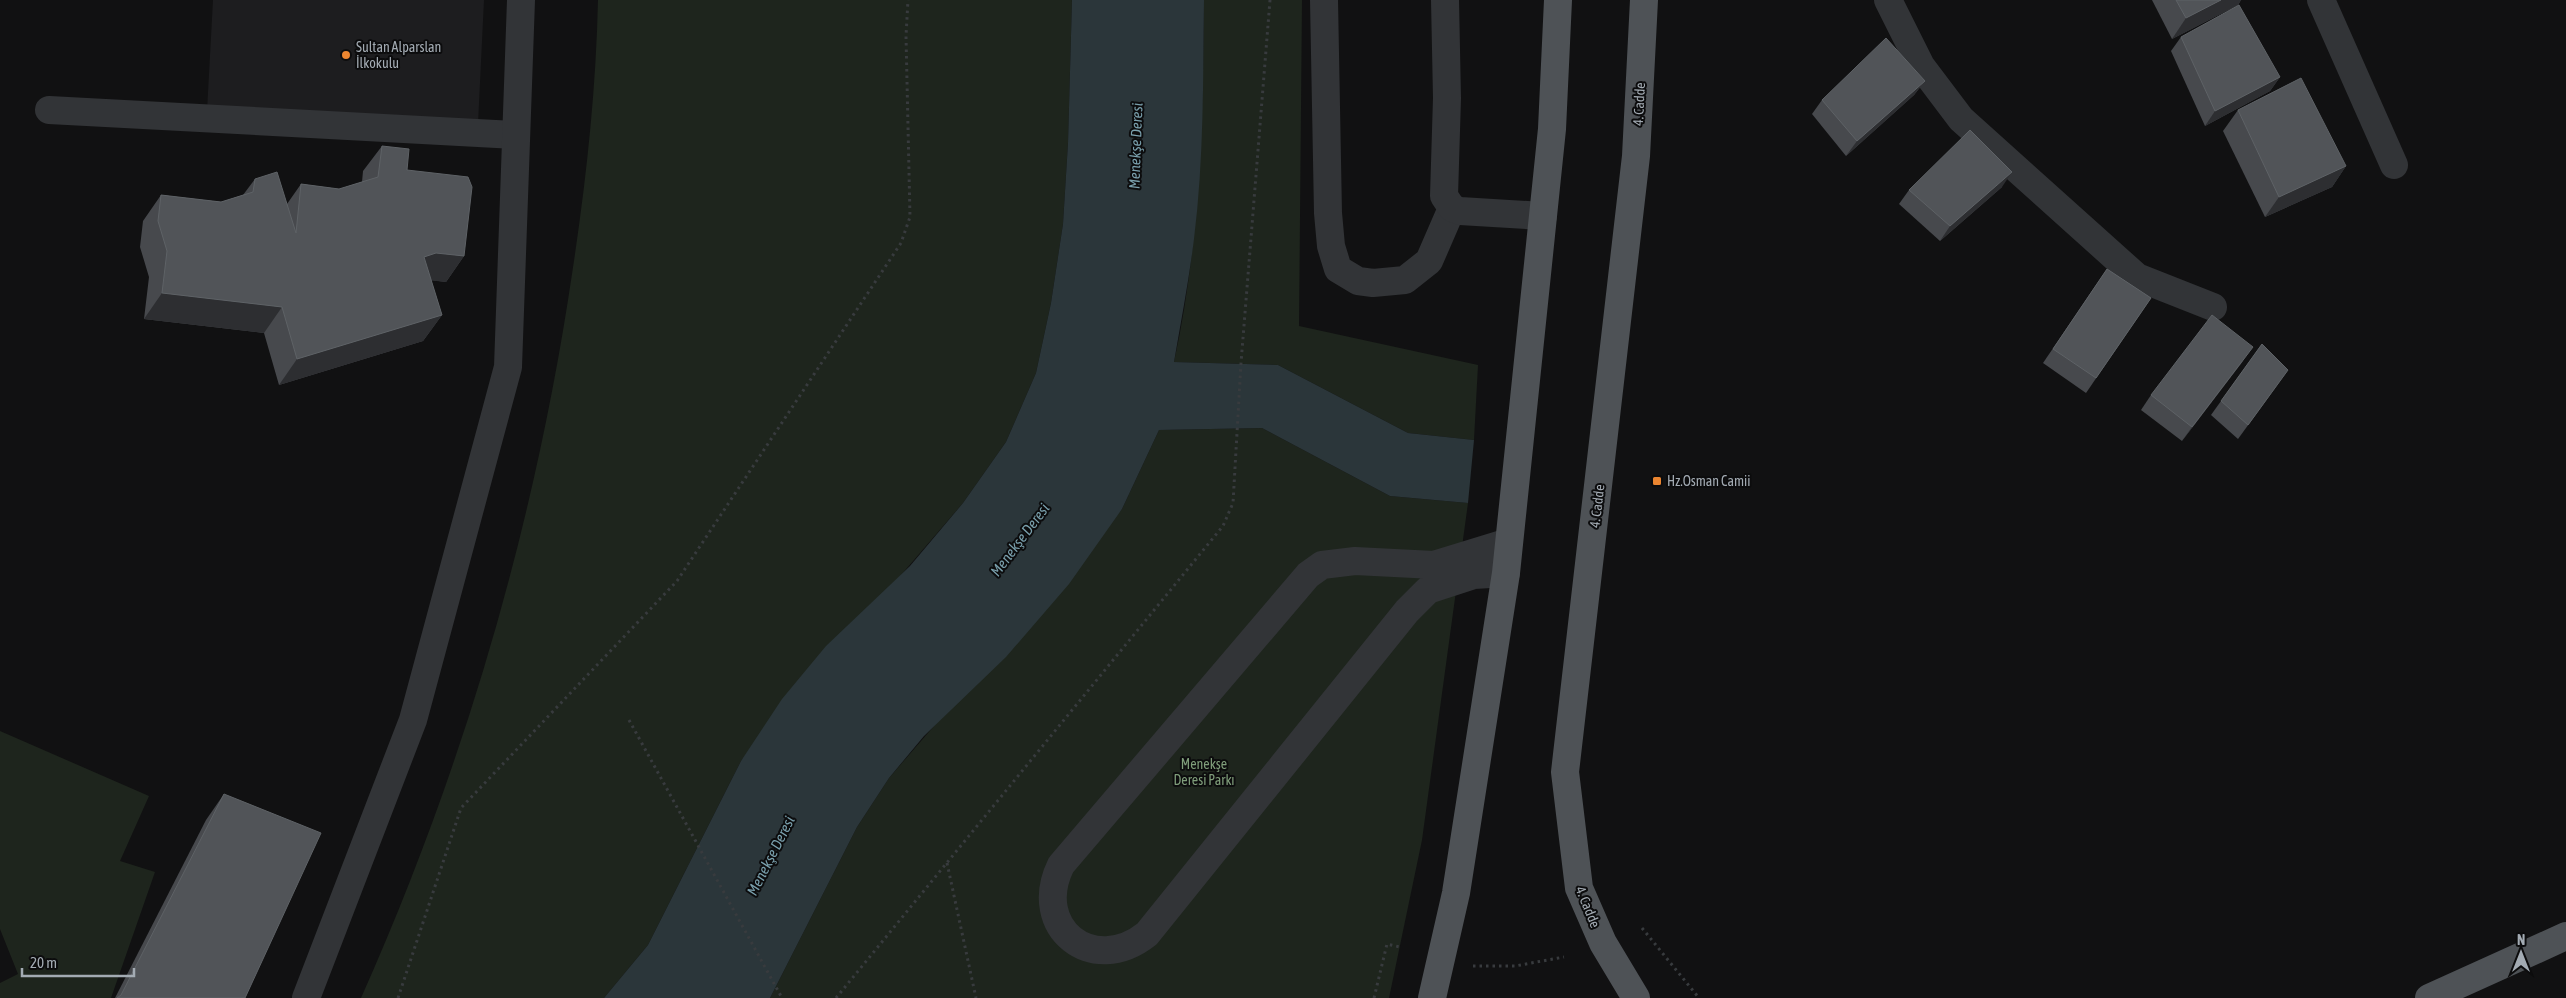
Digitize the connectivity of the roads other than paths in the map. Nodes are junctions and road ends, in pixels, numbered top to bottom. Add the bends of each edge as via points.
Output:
1 (521, 0) edge
2 (1324, 0) edge
3 (1445, 0) edge
4 (1558, 0) edge
5 (1644, 0) edge
6 (1888, 0) edge
7 (2320, 0) edge
8 (49, 110) dead end
9 (516, 135) junction
10 (2394, 165) dead end
11 (1452, 208) junction
12 (1543, 216) junction
13 (2213, 307) dead end
14 (1509, 542) junction
15 (1506, 572) junction
16 (2566, 936) edge
17 (306, 998) edge
18 (1432, 998) edge
19 (1636, 998) edge
20 (2429, 998) edge

1 - 9 street
2 - 11 street via 1328,213 1330,246 1338,269 1358,281 1405,280 1429,261
3 - 11 street via 1444,196
4 - 12 main road via 1552,130
5 - 19 main road, 4. Cadde via 1636,156 1565,772 1579,888 1603,942
6 - 13 street via 1921,66 1961,120 2137,277
7 - 10 street
8 - 9 street
9 - 17 street via 508,367 413,720
11 - 12 street
12 - 14 main road
14 - 15 main road
14 - 15 street via 1434,565 1355,561 1322,565 1308,575 1061,864 1054,878 1051,898 1056,918 1065,932 1084,946 1097,950 1129,946 1147,934 1407,611 1428,590 1474,575
15 - 18 main road via 1456,893
16 - 20 main road

